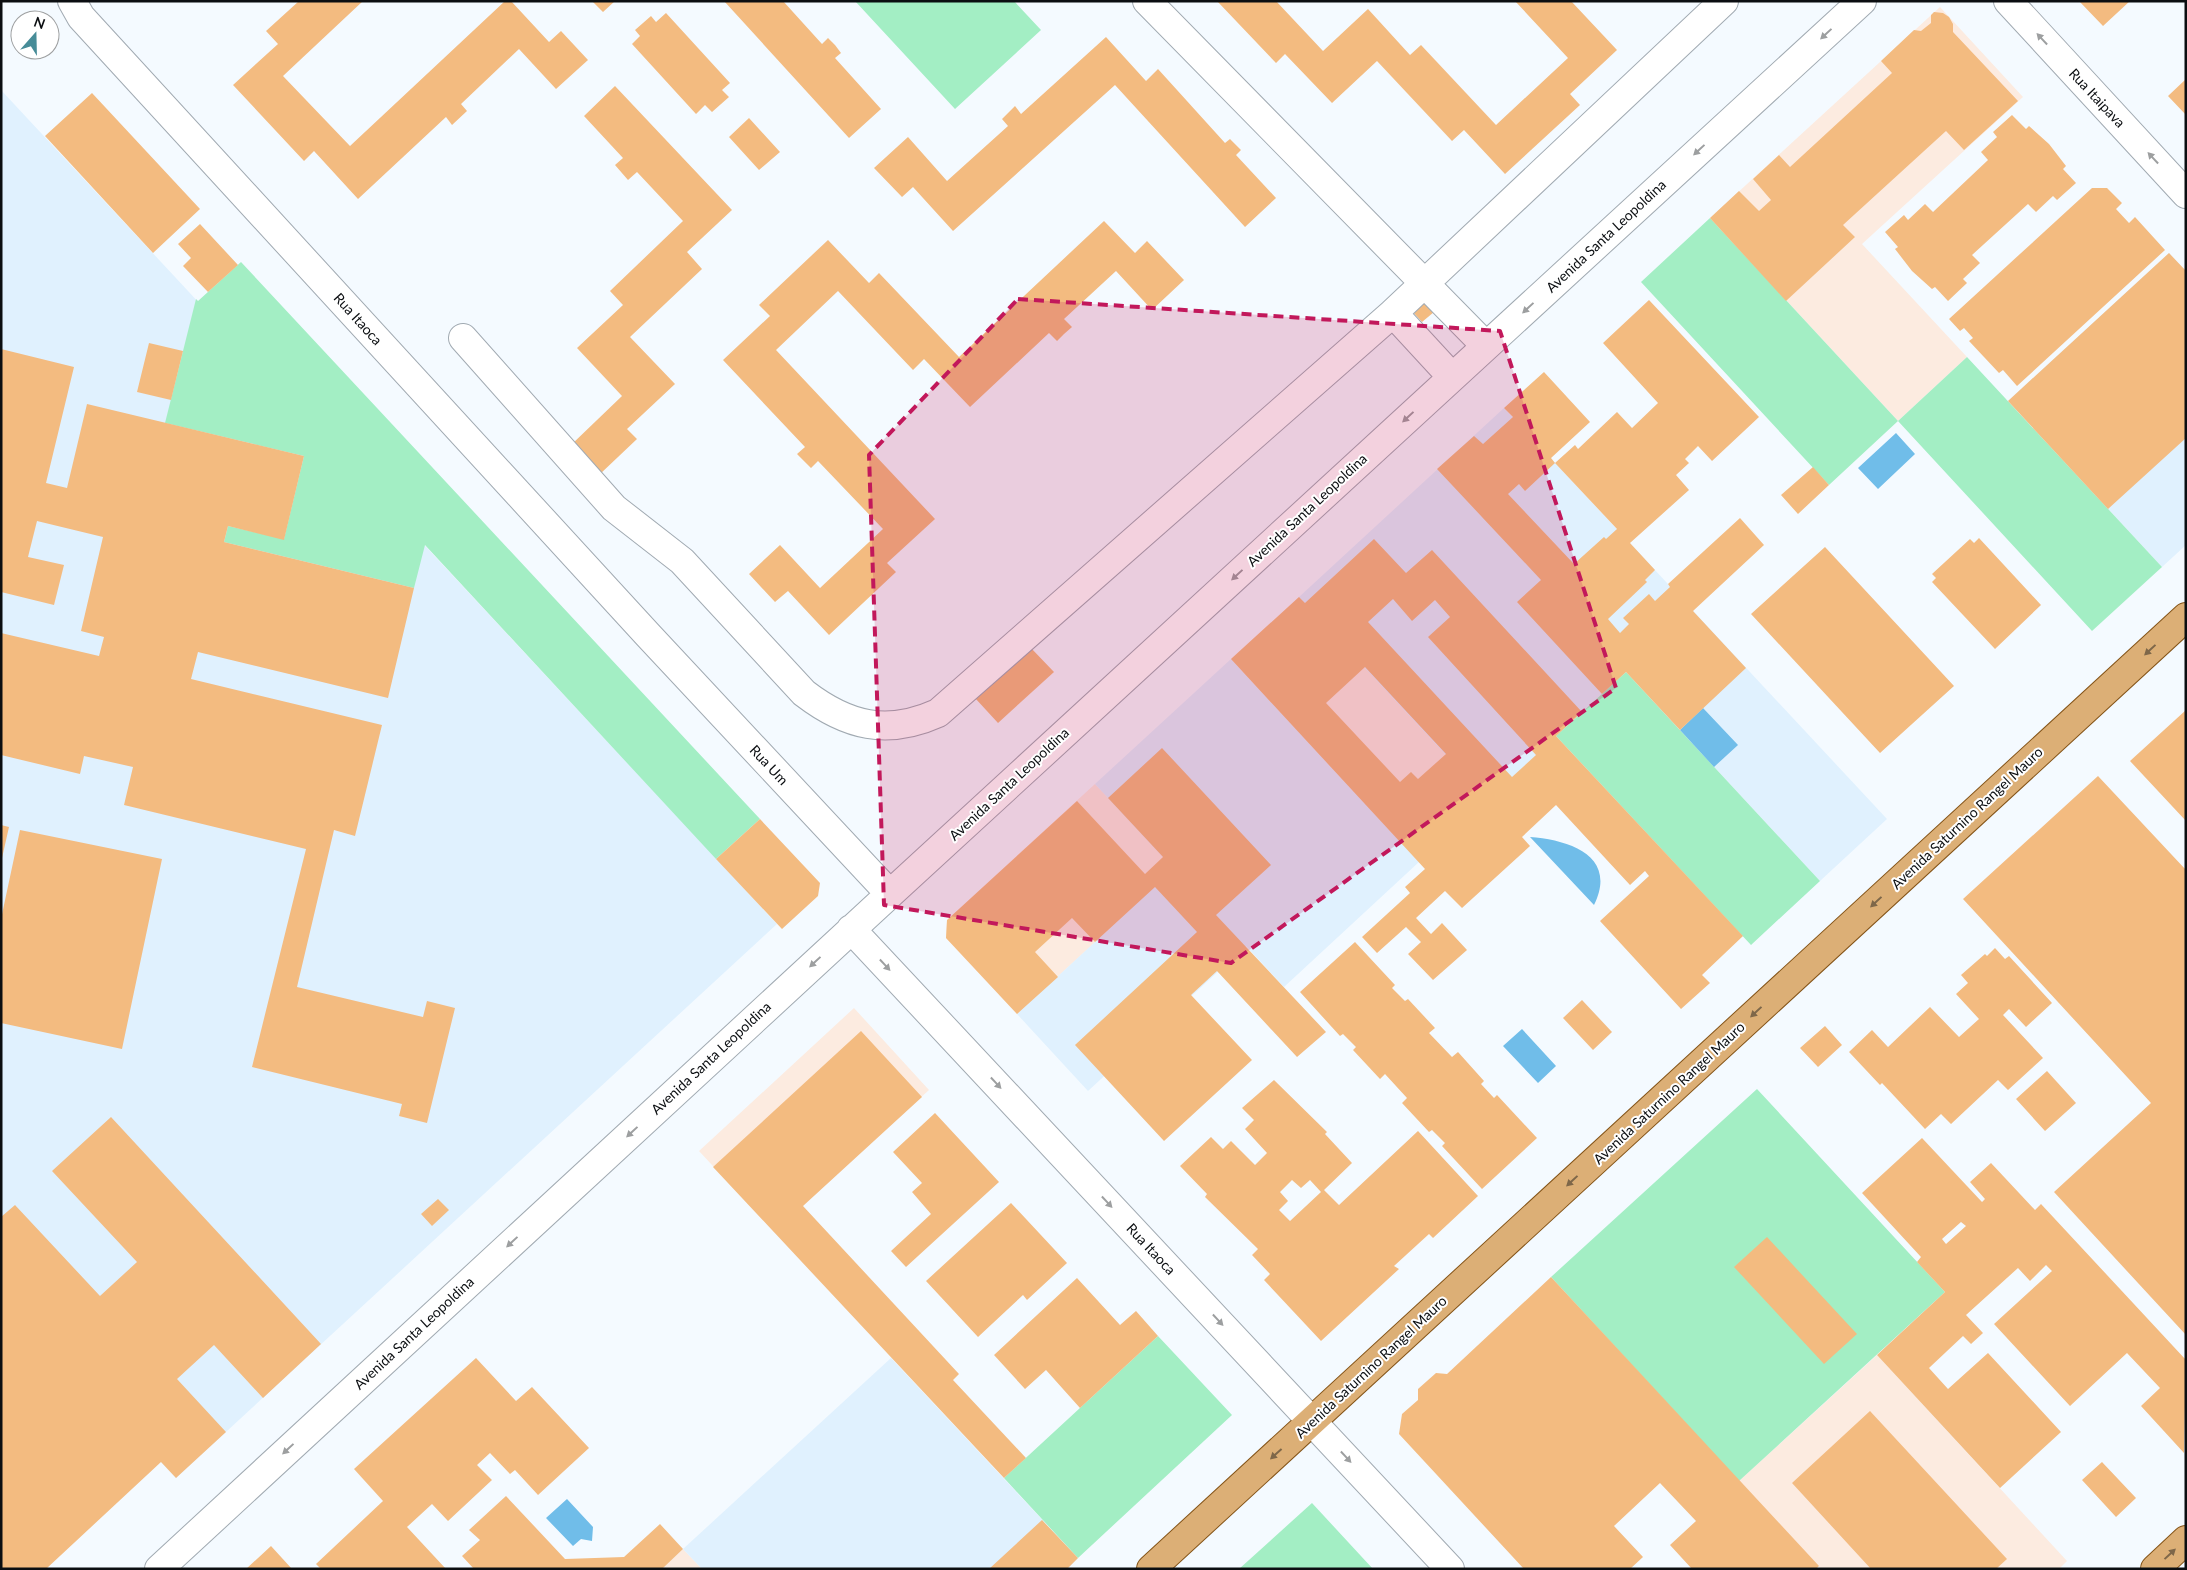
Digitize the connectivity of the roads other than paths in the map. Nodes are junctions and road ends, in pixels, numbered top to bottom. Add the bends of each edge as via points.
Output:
1 (72, 1) edge
2 (1147, 1) edge
3 (1724, 1) edge
4 (1862, 1) edge
5 (2008, 1) edge
6 (2186, 194) edge
7 (1424, 283) junction
8 (1393, 313) junction
9 (463, 338) dead end
10 (1486, 346) junction
11 (1452, 377) junction
12 (2186, 616) edge
13 (648, 635) joint
14 (890, 894) junction
15 (851, 929) junction
16 (1312, 1421) junction
17 (2186, 1540) edge
18 (159, 1569) edge
19 (1151, 1569) edge
20 (1450, 1569) edge
21 (2155, 1569) edge

1 - 13 street, Rua Itaoca via 81,17
2 - 7 street
3 - 7 street
4 -> 10 street, Avenida Santa Leopoldina
6 -> 5 street, Rua Itaipava
7 - 8 street
7 - 10 street
8 - 9 street via 938,713 920,721 881,726 841,717 804,693 682,561 614,508
8 - 11 street
10 - 11 street, Avenida Santa Leopoldina
11 -> 14 street, Avenida Santa Leopoldina
12 -> 16 main road, Avenida Saturnino Rangel Mauro
13 - 14 street, Rua Um
14 - 15 street, Avenida Santa Leopoldina
15 -> 16 street, Rua Itaoca
15 -> 18 street, Avenida Santa Leopoldina
16 -> 19 main road, Avenida Saturnino Rangel Mauro
16 -> 20 street, Rua Itaoca
21 -> 17 main road

